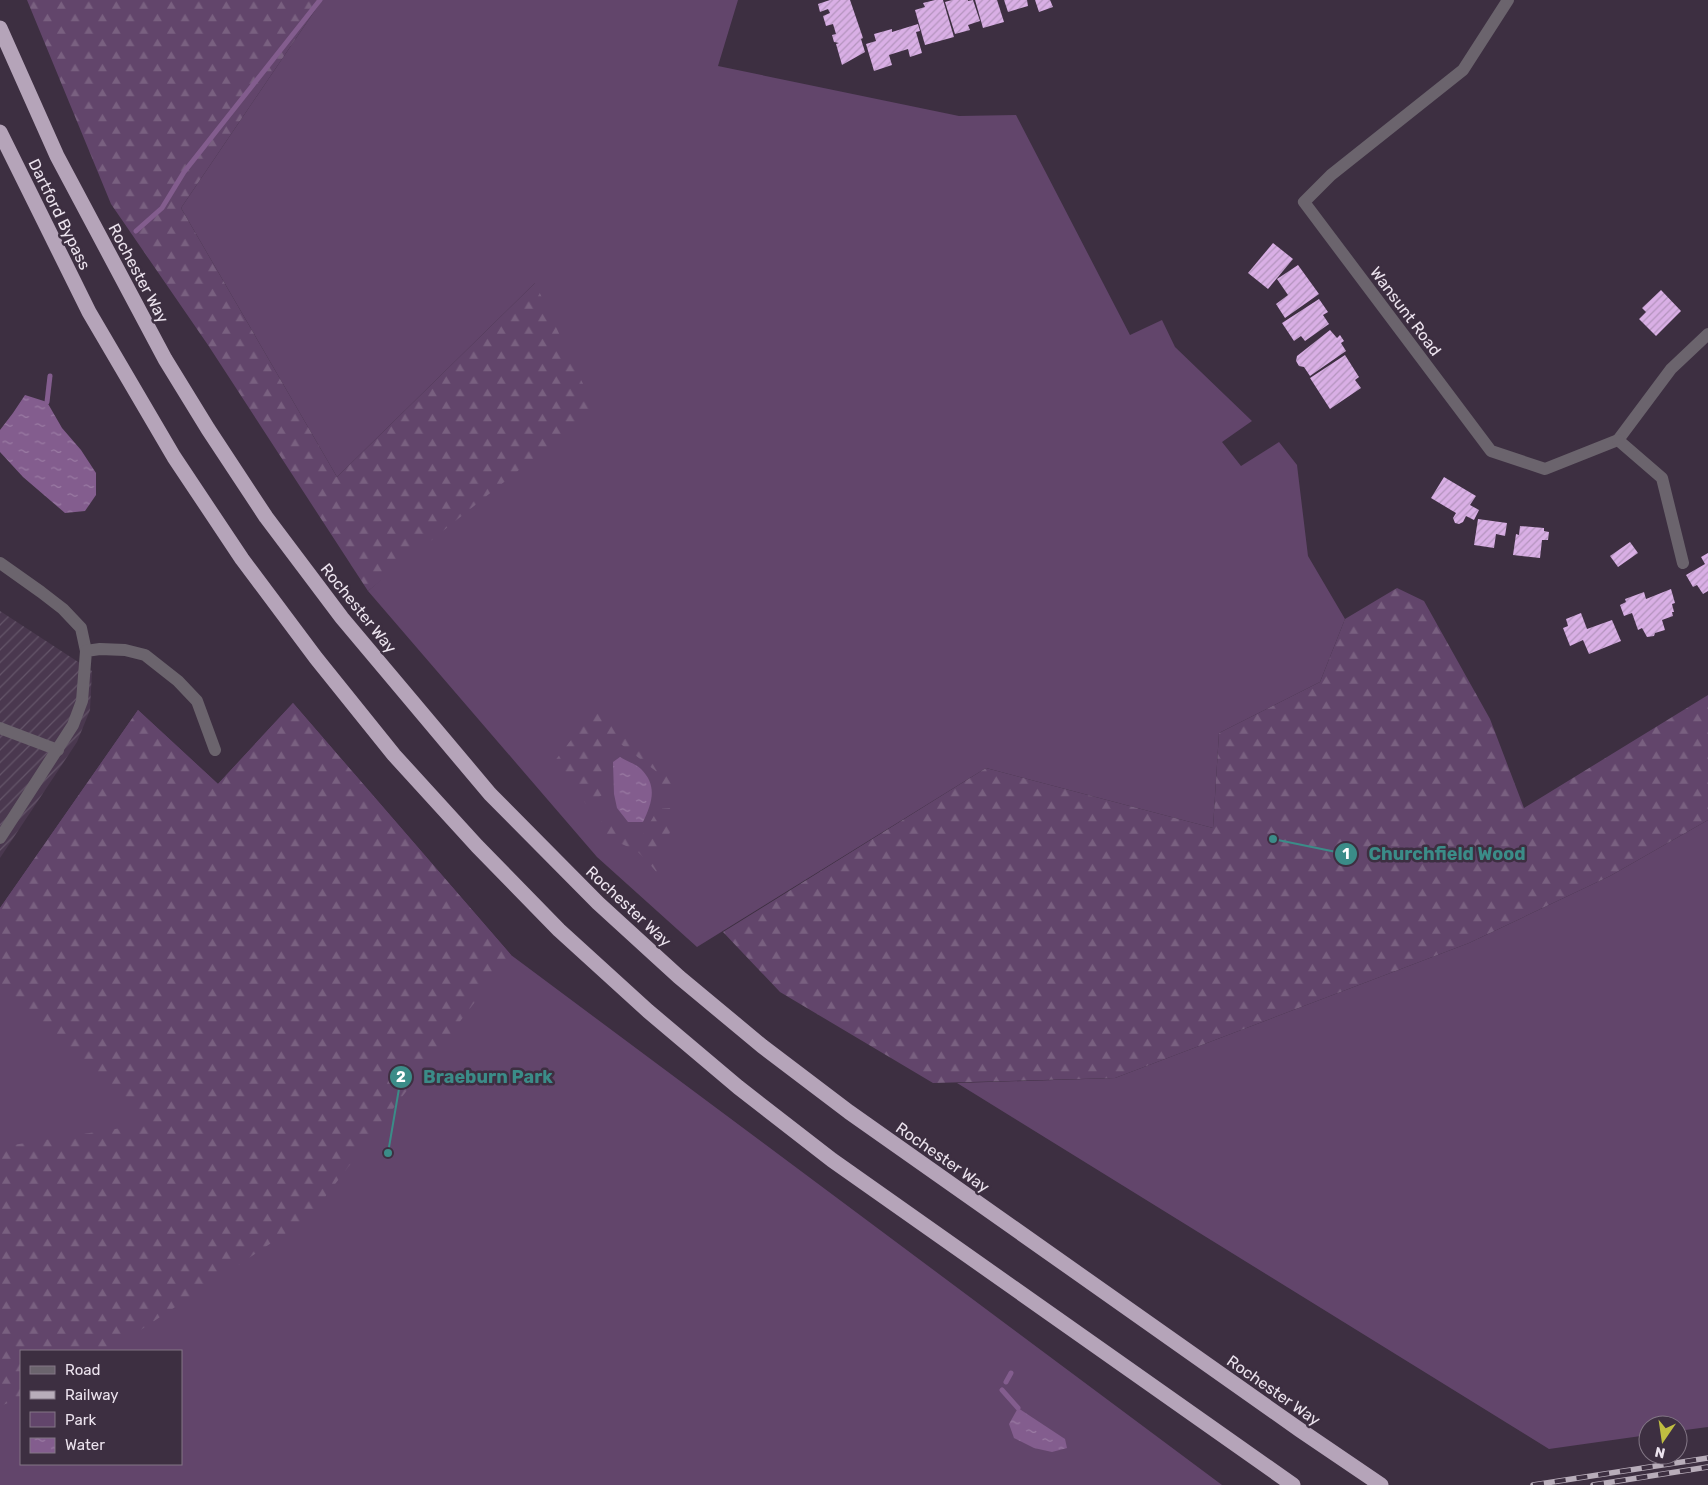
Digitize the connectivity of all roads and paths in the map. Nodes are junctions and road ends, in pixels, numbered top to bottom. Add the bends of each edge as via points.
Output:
1 (1508, 0) edge
2 (0, 28) edge
3 (0, 132) edge
4 (57, 156) joint
5 (1708, 334) edge
6 (1618, 440) junction
7 (0, 563) edge
8 (1683, 563) dead end
9 (86, 651) junction
10 (0, 728) edge
11 (58, 750) junction
12 (215, 750) dead end
13 (0, 838) edge
14 (1293, 1485) edge
15 (1381, 1485) edge

1 - 6 street, Wansunt Road via 1464,70 1331,176 1304,202 1491,451 1545,469
2 - 4 highway, Dartford Bypass
3 - 14 highway, Dartford Bypass via 89,312 174,456 242,559 394,755 477,846 560,930 738,1088 832,1160
4 - 15 highway, Rochester Way via 165,359 266,517 342,618 490,794 522,827 671,970 770,1052 849,1112
5 - 6 street via 1671,369
6 - 8 street via 1662,478
7 - 9 street via 63,609 81,628
9 - 11 street via 82,701
9 - 12 street via 125,650 145,655 197,701
10 - 11 street
11 - 13 street

